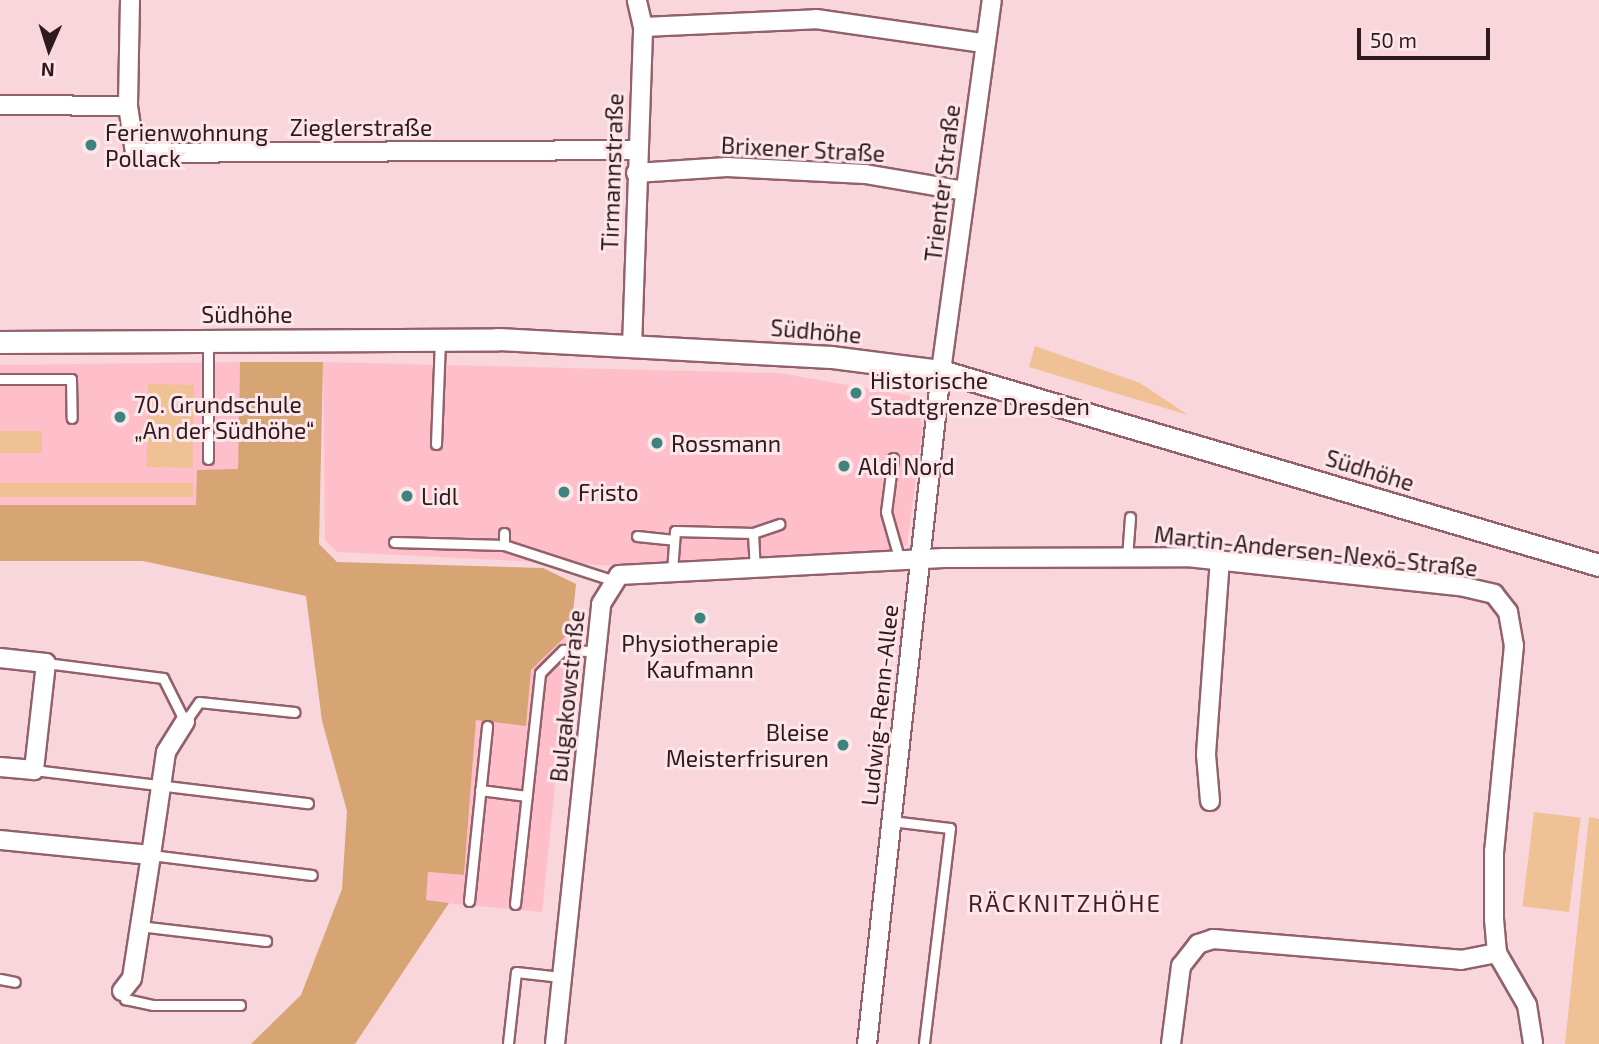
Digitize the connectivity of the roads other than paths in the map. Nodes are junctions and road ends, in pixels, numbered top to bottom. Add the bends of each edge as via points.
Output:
1 (130, 0) edge
2 (637, 0) edge
3 (992, 0) edge
4 (643, 27) junction
5 (983, 43) junction
6 (0, 105) edge
7 (128, 106) junction
8 (636, 150) junction
9 (636, 173) junction
10 (966, 191) junction
11 (440, 339) junction
12 (208, 340) junction
13 (0, 342) edge
14 (632, 347) junction
15 (941, 371) junction
16 (0, 379) edge
17 (72, 418) dead end
18 (436, 444) dead end
19 (893, 458) dead end
20 (208, 459) dead end
21 (1130, 517) dead end
22 (779, 524) dead end
23 (504, 533) dead end
24 (753, 533) junction
25 (637, 536) dead end
26 (674, 540) junction
27 (394, 542) dead end
28 (503, 545) junction
29 (1127, 558) junction
30 (920, 560) junction
31 (1220, 561) junction
32 (901, 563) junction
33 (1599, 565) edge
34 (755, 569) junction
35 (672, 571) junction
36 (612, 580) junction
37 (596, 651) junction
38 (0, 657) edge
39 (46, 663) junction
40 (294, 712) dead end
41 (185, 722) junction
42 (487, 726) dead end
43 (0, 767) edge
44 (34, 770) junction
45 (162, 783) junction
46 (480, 790) junction
47 (527, 796) junction
48 (1210, 801) dead end
49 (308, 803) dead end
50 (891, 821) junction
51 (0, 840) edge
52 (151, 855) junction
53 (312, 875) dead end
54 (469, 901) dead end
55 (515, 904) dead end
56 (139, 926) junction
57 (266, 941) dead end
58 (1497, 953) junction
59 (561, 977) junction
60 (0, 979) edge
61 (15, 982) dead end
62 (122, 991) joint
63 (240, 1005) dead end
64 (508, 1043) edge
65 (555, 1044) edge
66 (867, 1044) edge
67 (924, 1044) edge
68 (1171, 1044) edge
69 (1533, 1044) edge

1 - 7 street
2 - 4 street, Tirmannstraße
3 - 5 street, Trienter Straße
4 - 5 street via 816,19
4 - 8 street, Tirmannstraße
5 - 10 street, Trienter Straße
6 - 7 street
7 - 8 street, Zieglerstraße via 135,152
8 - 9 street, Tirmannstraße
9 - 10 street, Brixener Straße via 727,167 854,173
9 - 14 street, Tirmannstraße
10 - 15 street, Trienter Straße
11 - 12 street, Südhöhe
11 - 14 street, Südhöhe
11 - 18 lane
12 - 13 street, Südhöhe
12 - 20 lane
14 - 15 street, Südhöhe via 831,357
15 - 30 street, Ludwig-Renn-Allee
15 - 33 street, Südhöhe
16 - 17 lane via 71,379
19 - 32 lane via 886,512
21 - 29 lane
22 - 24 lane
23 - 28 lane
24 - 26 lane via 674,531
24 - 34 lane
25 - 26 lane
26 - 35 lane
27 - 28 lane
28 - 36 lane
29 - 30 street, Martin-Andersen-Nexö-Straße
29 - 31 street, Martin-Andersen-Nexö-Straße
30 - 32 street
30 - 50 street, Ludwig-Renn-Allee
31 - 48 street via 1206,754
31 - 58 street, Martin-Andersen-Nexö-Straße via 1460,586 1494,594 1508,612 1514,645 1494,851
32 - 34 street
34 - 35 street
35 - 36 street via 626,573
36 - 37 street, Bulgakowstraße via 601,604
37 - 47 lane via 563,650 540,673
37 - 59 street, Bulgakowstraße
38 - 39 street
39 - 41 lane via 163,678
39 - 44 street
40 - 41 lane via 199,702
41 - 45 street via 166,752
42 - 46 lane
43 - 44 street
44 - 45 lane
45 - 49 lane
45 - 52 street
46 - 47 lane
46 - 54 lane
47 - 55 lane
50 - 66 street, Ludwig-Renn-Allee
50 - 67 lane via 950,828
51 - 52 street
52 - 53 lane
52 - 56 street
56 - 57 lane
56 - 62 street via 132,978
58 - 68 street via 1461,960 1213,939 1198,944 1181,966
58 - 69 street, Martin-Andersen-Nexö-Straße via 1527,1005
59 - 64 lane via 516,972
59 - 65 street, Bulgakowstraße
60 - 61 lane
62 - 63 lane via 125,999 153,1005

